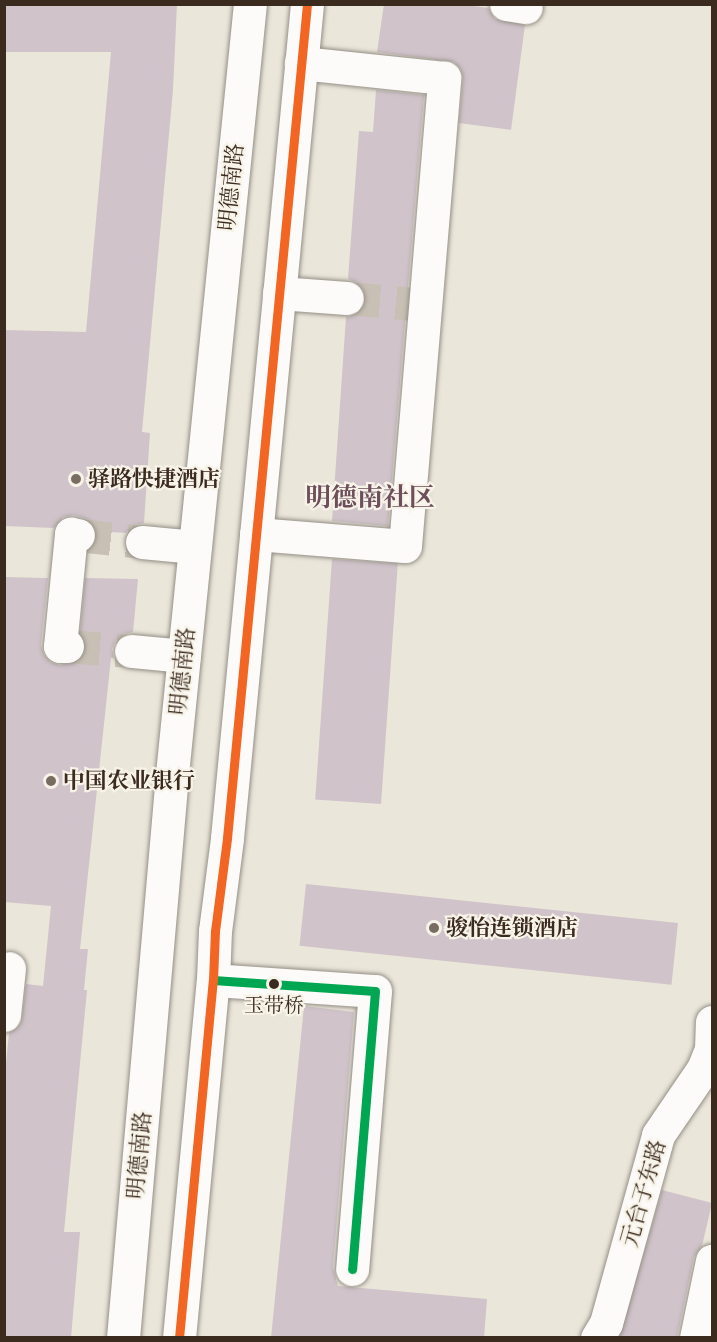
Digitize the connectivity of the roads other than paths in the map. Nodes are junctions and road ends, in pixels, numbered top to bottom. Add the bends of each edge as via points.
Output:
1 (250, 4) edge
2 (307, 4) edge
3 (301, 63) junction
4 (279, 293) junction
5 (347, 298) tunnel mouth
6 (256, 534) junction
7 (78, 535) dead end
8 (142, 542) tunnel mouth
9 (195, 547) junction
10 (67, 646) dead end
11 (131, 651) tunnel mouth
12 (184, 656) junction
13 (9, 968) dead end
14 (213, 980) junction
15 (4, 1015) edge
16 (712, 1022) edge
17 (706, 1074) edge
18 (679, 1104) junction
19 (712, 1104) edge
20 (712, 1261) edge
21 (352, 1269) dead end
22 (123, 1338) edge
23 (179, 1338) edge
24 (597, 1338) edge
25 (696, 1338) edge

1 - 9 main road, 明德南路
2 - 3 main road
3 - 4 main road
3 - 6 main road via 444,78 419,304 405,546
4 - 5 main road
4 - 6 main road
6 - 14 main road
7 - 10 main road via 71,534 61,634 60,646
8 - 9 main road
9 - 12 main road, 明德南路
11 - 12 main road
12 - 22 main road, 明德南路
13 - 15 main road
14 - 21 main road via 375,991
14 - 23 main road
16 - 17 main road, 元台子东路
17 - 18 main road, 元台子东路
18 - 19 main road
18 - 24 main road, 元台子东路 via 658,1135 606,1323
20 - 25 main road

